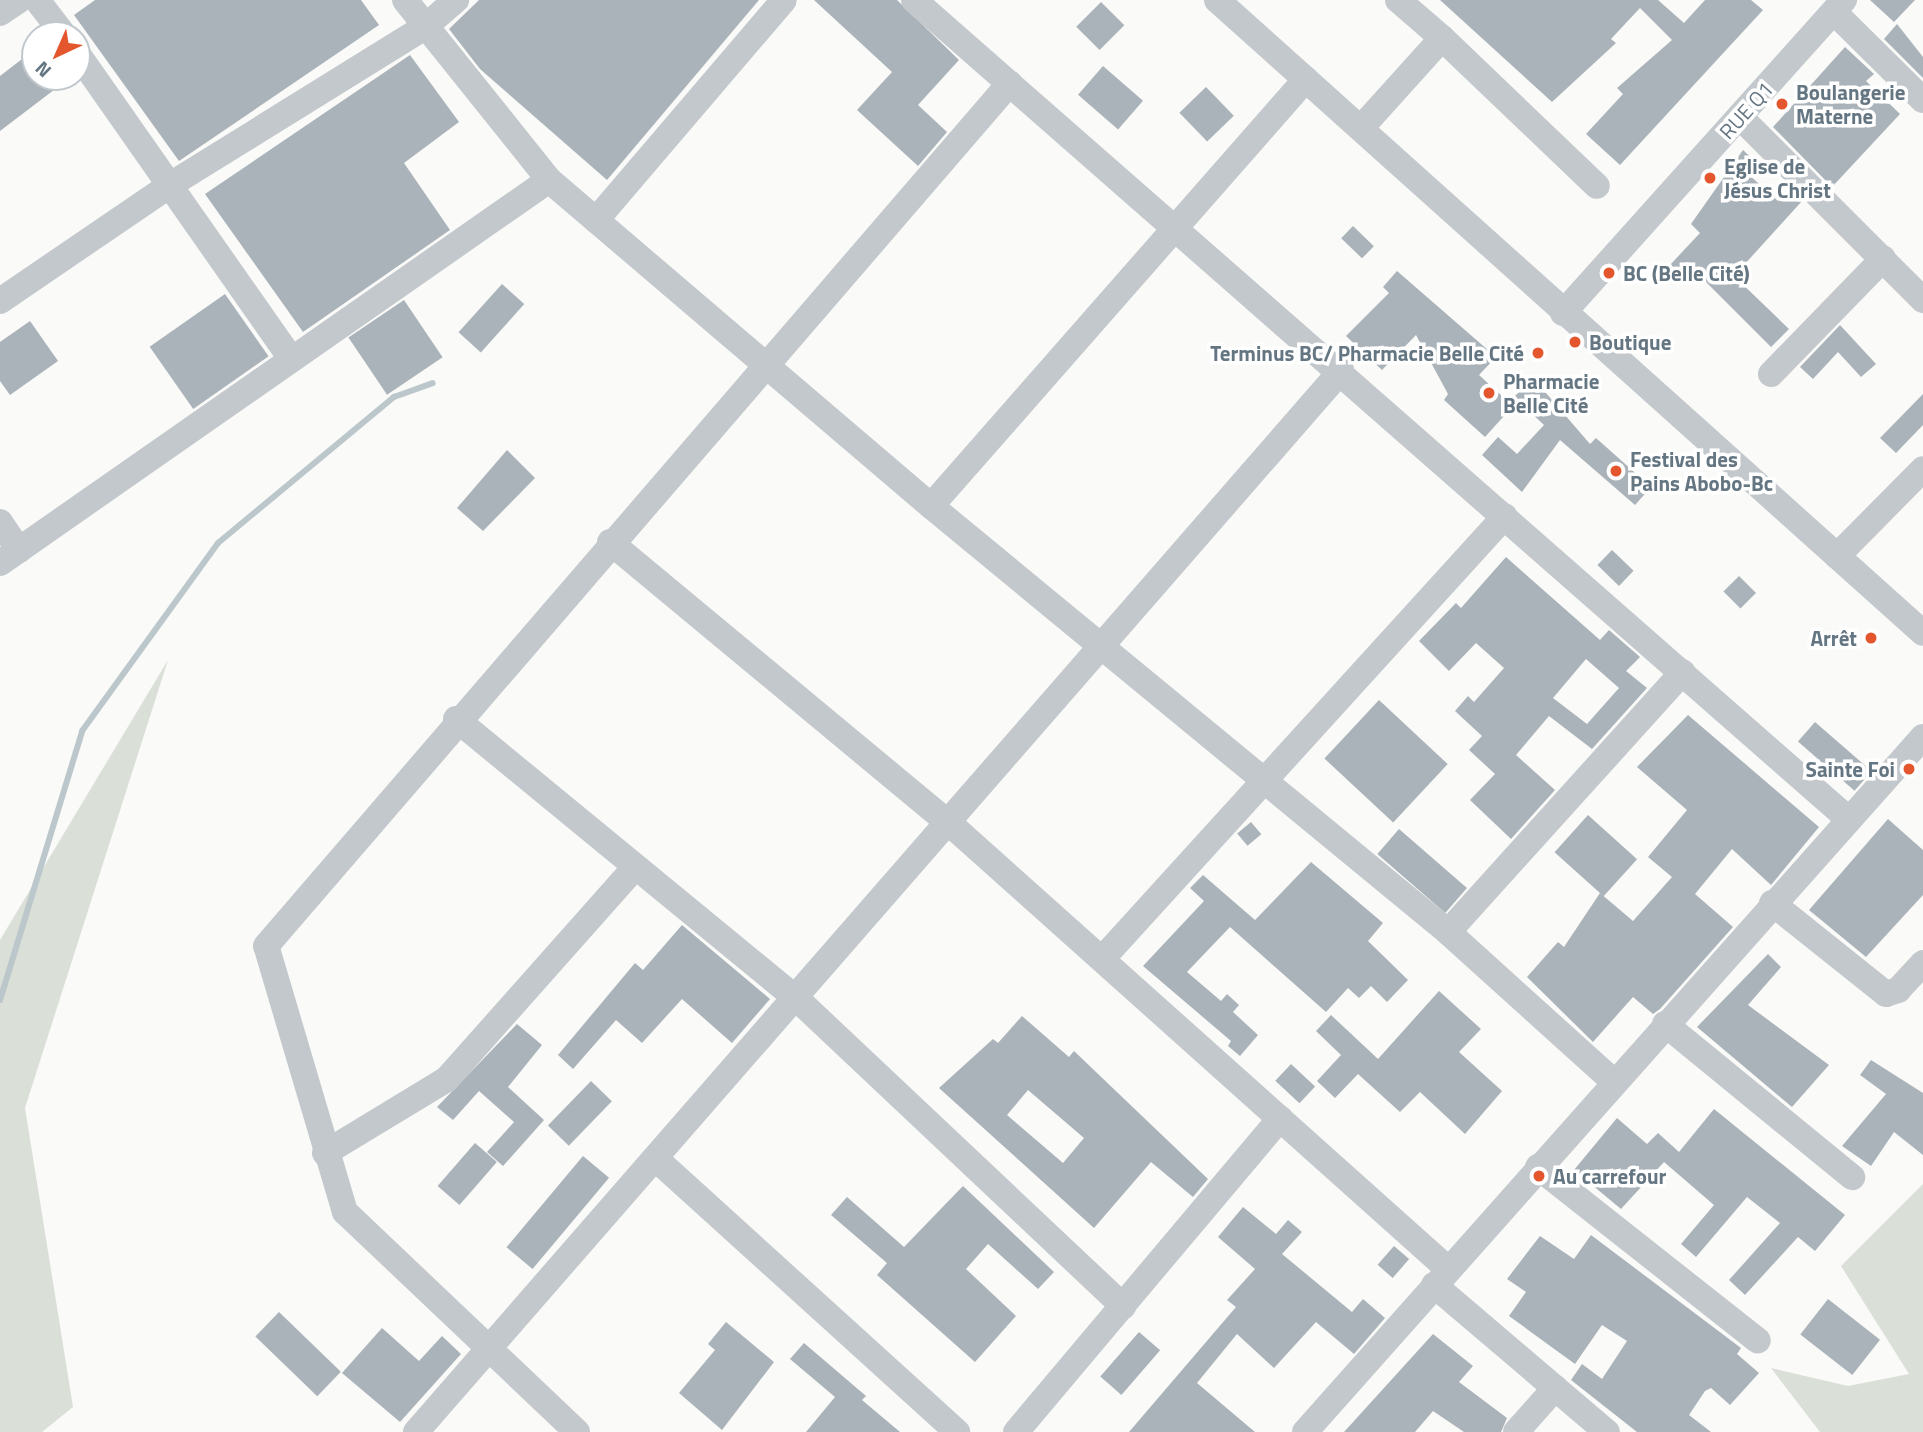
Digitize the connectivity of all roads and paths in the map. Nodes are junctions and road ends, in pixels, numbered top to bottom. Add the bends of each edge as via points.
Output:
1 (19, 0) edge
2 (37, 0) edge
3 (405, 0) edge
4 (456, 0) edge
5 (785, 0) edge
6 (914, 0) edge
7 (1217, 0) edge
8 (1398, 0) edge
9 (1839, 6) edge
10 (0, 13) edge
11 (53, 21) edge
12 (426, 26) junction
13 (1442, 38) junction
14 (91, 73) edge
15 (1306, 79) junction
16 (1010, 83) junction
17 (1923, 100) edge
18 (1740, 117) junction
19 (1361, 128) junction
20 (549, 180) junction
21 (170, 185) junction
22 (1597, 186) dead end
23 (596, 220) junction
24 (1179, 227) junction
25 (1883, 260) junction
26 (1923, 300) edge
27 (0, 301) edge
28 (1563, 313) junction
29 (291, 359) junction
30 (764, 365) junction
31 (1341, 370) junction
32 (1771, 374) dead end
33 (1923, 469) edge
34 (931, 506) junction
35 (1505, 516) junction
36 (0, 522) edge
37 (610, 542) junction
38 (10, 556) edge
39 (1837, 556) junction
40 (1923, 633) edge
41 (1098, 643) junction
42 (1683, 672) junction
43 (456, 719) junction
44 (1923, 737) edge
45 (1265, 778) junction
46 (1847, 818) junction
47 (948, 822) junction
48 (635, 867) junction
49 (1772, 902) junction
50 (1448, 932) junction
51 (1103, 958) junction
52 (1923, 963) edge
53 (795, 997) junction
54 (1665, 1024) junction
55 (1614, 1082) junction
56 (1280, 1118) junction
57 (324, 1153) junction
58 (655, 1158) junction
59 (1538, 1167) junction
60 (1852, 1177) dead end
61 (1441, 1277) junction
62 (1123, 1306) junction
63 (1758, 1342) dead end
64 (487, 1349) junction
65 (1555, 1388) junction
66 (416, 1432) edge
67 (578, 1432) edge
68 (957, 1432) edge
69 (1016, 1432) edge
70 (1306, 1432) edge
71 (1516, 1432) edge
72 (1607, 1432) edge

1 - 10 street
2 - 11 street
3 - 12 street
4 - 12 street
5 - 23 street
6 - 16 street
7 - 15 street
8 - 13 street
9 - 17 street
9 - 18 street, RUE Q1
12 - 20 street
12 - 21 street
13 - 19 street
13 - 22 street
14 - 21 street
15 - 19 street
15 - 24 street
16 - 24 street
16 - 30 street
18 - 25 street
18 - 28 street, RUE Q1
19 - 28 street
20 - 23 street
20 - 29 street
21 - 27 street
21 - 29 street
23 - 30 street
24 - 31 street
24 - 34 street
25 - 26 street
25 - 32 street
28 - 39 street
29 - 38 street
30 - 34 street
30 - 37 street
31 - 35 street
31 - 41 street
33 - 39 street
34 - 41 street
35 - 42 street
35 - 45 street
36 - 38 street
37 - 43 street
37 - 47 street
39 - 40 street
41 - 45 street
41 - 47 street
42 - 46 street
42 - 50 street
43 - 48 street
43 - 57 street via 266,946
44 - 46 street
45 - 50 street
45 - 51 street
46 - 49 street
47 - 51 street
47 - 53 street
48 - 53 street
48 - 57 street via 447,1079
49 - 52 street via 1886,994 1898,990
49 - 54 street
50 - 55 street
51 - 56 street
53 - 58 street
53 - 62 street
54 - 55 street
54 - 60 street
55 - 59 street
56 - 61 street
56 - 62 street
57 - 64 street via 351,1219
58 - 64 street
58 - 68 street
59 - 61 street
59 - 63 street
61 - 65 street
61 - 70 street
62 - 69 street
64 - 66 street
64 - 67 street
65 - 71 street
65 - 72 street

